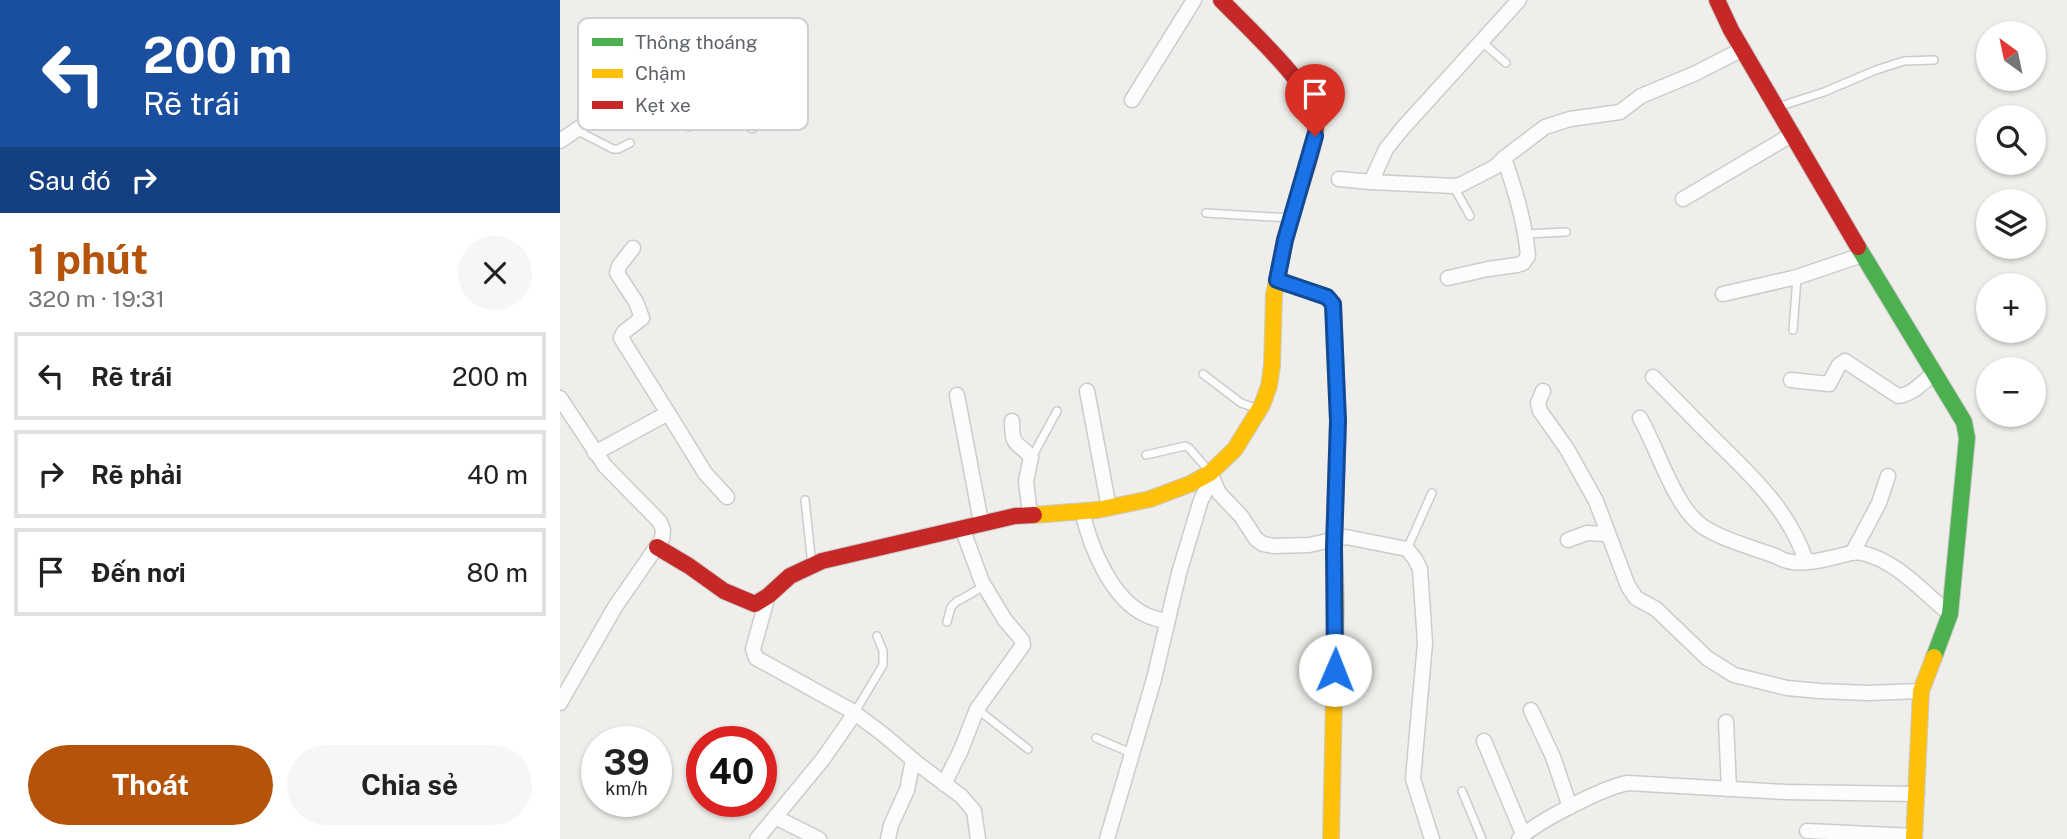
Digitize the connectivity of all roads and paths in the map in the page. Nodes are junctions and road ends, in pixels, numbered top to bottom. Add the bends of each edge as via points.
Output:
1 (1194, 0) edge
2 (1520, 0) edge
3 (1717, 0) edge
4 (1225, 2) edge
5 (1482, 42) junction
6 (1743, 50) junction
7 (1934, 60) dead end
8 (1506, 63) dead end
9 (1132, 100) dead end
10 (1777, 107) junction
11 (578, 128) edge
12 (575, 130) junction
13 (1793, 134) junction
14 (560, 141) edge
15 (630, 143) dead end
16 (1504, 158) junction
17 (1339, 179) dead end
18 (1371, 182) junction
19 (1454, 186) junction
20 (1683, 199) dead end
21 (1206, 213) dead end
22 (1470, 216) dead end
23 (1291, 218) junction
24 (1566, 232) dead end
25 (1526, 234) junction
26 (633, 248) dead end
27 (1862, 255) junction
28 (1797, 277) junction
29 (1448, 278) dead end
30 (1277, 280) junction
31 (1723, 294) dead end
32 (1793, 330) dead end
33 (1934, 373) junction
34 (1203, 374) dead end
35 (1653, 377) dead end
36 (1791, 380) dead end
37 (1087, 391) dead end
38 (1543, 391) dead end
39 (957, 395) dead end
40 (560, 398) edge
41 (1259, 410) junction
42 (1057, 411) dead end
43 (668, 413) junction
44 (1640, 418) dead end
45 (1012, 421) dead end
46 (596, 453) junction
47 (1146, 455) dead end
48 (1031, 457) junction
49 (1888, 476) dead end
50 (1212, 478) junction
51 (1432, 493) dead end
52 (727, 497) dead end
53 (805, 500) dead end
54 (1108, 508) junction
55 (1082, 511) junction
56 (1030, 515) junction
57 (981, 522) junction
58 (962, 528) junction
59 (1607, 534) junction
60 (1334, 538) junction
61 (1568, 540) dead end
62 (657, 547) junction
63 (1407, 549) junction
64 (1853, 552) junction
65 (1806, 561) junction
66 (812, 565) junction
67 (984, 586) junction
68 (767, 599) junction
69 (1950, 614) junction
70 (947, 622) dead end
71 (1167, 622) junction
72 (877, 636) dead end
73 (1921, 691) junction
74 (560, 703) edge
75 (977, 709) junction
76 (1531, 710) dead end
77 (855, 713) junction
78 (1726, 722) dead end
79 (1096, 738) dead end
80 (1484, 741) dead end
81 (1028, 749) dead end
82 (1131, 753) junction
83 (913, 760) junction
84 (944, 784) junction
85 (1729, 789) junction
86 (1462, 791) dead end
87 (1917, 794) junction
88 (1570, 807) junction
89 (777, 815) edge
90 (775, 817) joint
91 (1807, 831) dead end
92 (1521, 837) edge
93 (1914, 838) edge
94 (757, 839) edge
95 (819, 839) edge
96 (887, 839) edge
97 (978, 839) edge
98 (1107, 839) edge
99 (1331, 839) edge
100 (1432, 839) edge
101 (1482, 839) edge

1 - 9 street
2 - 5 street
3 - 6 street
4 - 23 street via 1295,77 1316,114 1315,136
5 - 8 lane
5 - 18 street via 1385,149
6 - 10 street
6 - 16 street via 1642,96 1620,112 1545,127
7 - 10 lane via 1904,61
10 - 13 street
11 - 12 street
12 - 14 street
12 - 15 lane via 613,149
13 - 20 street
13 - 27 street
16 - 19 street via 1480,176
16 - 25 street
17 - 18 street
18 - 19 street
19 - 22 lane
21 - 23 lane
23 - 30 street
24 - 25 lane
25 - 29 street via 1528,256 1523,263
26 - 43 street via 617,273 642,318 621,338
27 - 28 street
27 - 33 street
28 - 31 street
28 - 32 lane
30 - 41 street via 1272,366
30 - 60 street via 1327,297 1333,304 1338,421
33 - 36 street via 1902,397 1845,361 1829,384
33 - 69 street via 1966,429
34 - 41 lane via 1241,403
35 - 65 street via 1765,489 1799,539
37 - 54 street
38 - 59 street via 1540,411 1589,489
39 - 57 street
40 - 46 street
41 - 50 street
42 - 48 lane
43 - 46 street
43 - 52 street via 705,473
44 - 65 street via 1680,500 1701,525 1785,562
45 - 48 street via 1014,442
46 - 62 street via 660,523 662,538
47 - 50 lane via 1185,446
48 - 56 street via 1026,481
49 - 64 street
50 - 54 street
50 - 60 street via 1219,493 1263,544 1309,545
50 - 71 street via 1201,500
51 - 63 lane
53 - 66 lane
54 - 55 street
55 - 56 street
55 - 71 street via 1087,534 1115,589 1145,615
56 - 57 street
57 - 58 street
58 - 66 street
58 - 67 street
59 - 61 street via 1587,533
59 - 73 street via 1636,598 1656,609 1707,658 1734,675 1809,690
60 - 63 street
60 - 99 street
62 - 68 street via 724,591 755,604
62 - 74 street via 615,607
63 - 100 street via 1420,569 1425,643 1413,779
64 - 65 street
64 - 69 street via 1891,565
66 - 68 street via 786,579
67 - 70 lane via 951,607
67 - 75 street via 1023,645
68 - 77 street via 755,658
69 - 73 street
71 - 82 street
72 - 77 lane via 883,665
73 - 87 street
75 - 81 lane
75 - 84 street
76 - 88 street
77 - 83 street
77 - 89 street
78 - 85 street
79 - 82 lane
80 - 92 street
82 - 98 street
83 - 84 street
83 - 96 street via 907,790
84 - 97 street via 974,811
85 - 87 street
85 - 88 street via 1628,783
86 - 101 lane
87 - 93 street
88 - 92 street
90 - 94 street
90 - 95 street
91 - 93 street

